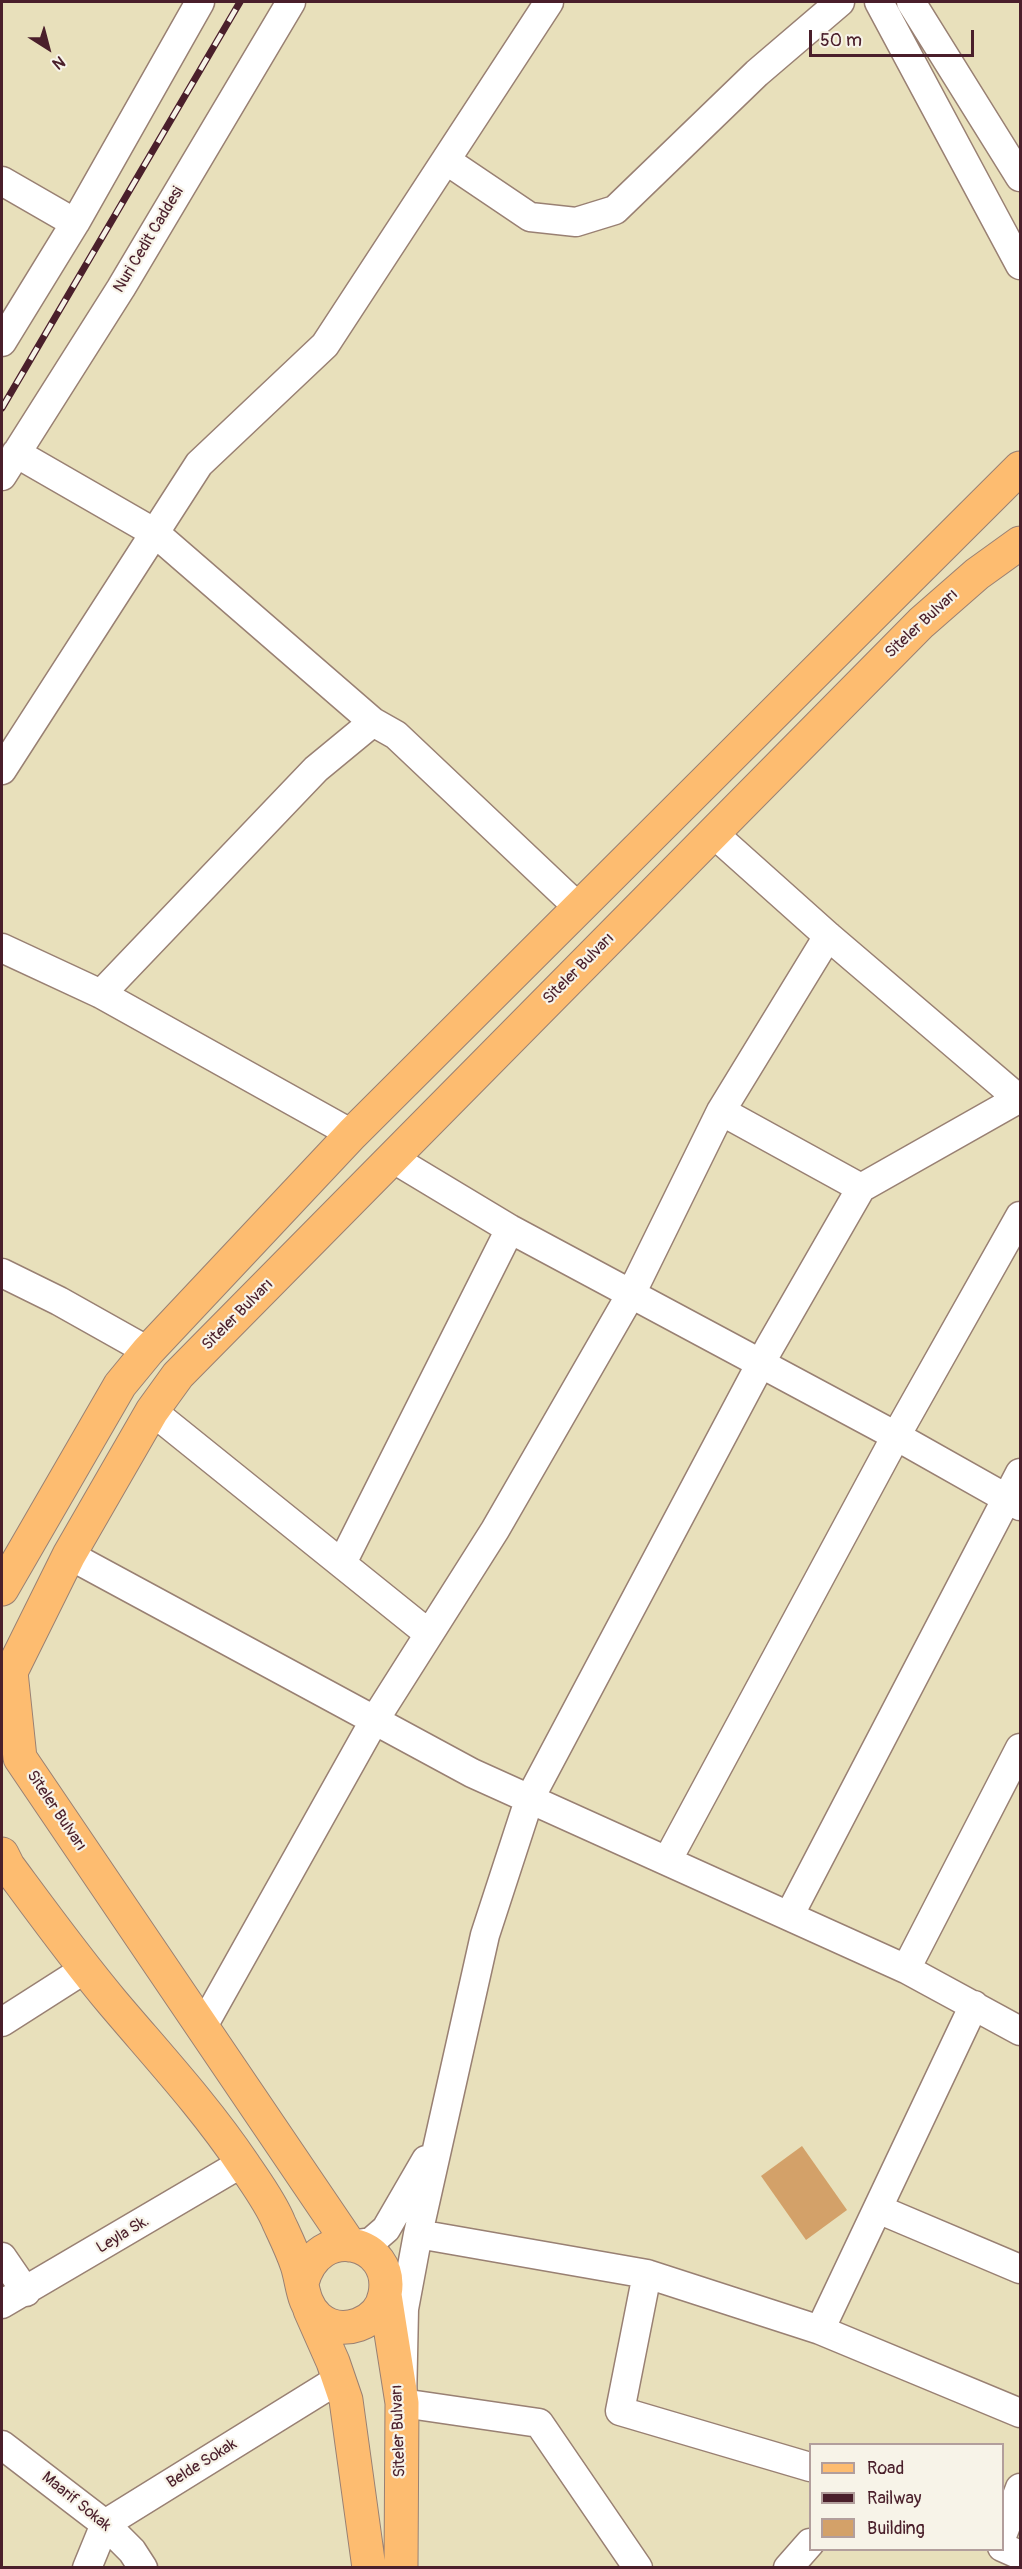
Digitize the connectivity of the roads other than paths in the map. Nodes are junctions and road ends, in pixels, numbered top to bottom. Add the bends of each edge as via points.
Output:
1 (200, 2) edge
2 (291, 2) edge
3 (549, 2) edge
4 (840, 2) edge
5 (879, 2) edge
6 (911, 2) edge
7 (447, 160) junction
8 (1020, 177) edge
9 (2, 181) edge
10 (75, 223) junction
11 (1020, 265) edge
12 (2, 342) edge
13 (9, 464) edge
14 (1020, 468) edge
15 (155, 533) junction
16 (1020, 543) edge
17 (373, 722) junction
18 (2, 770) edge
19 (714, 834) junction
20 (579, 908) junction
21 (828, 936) junction
22 (2, 948) edge
23 (101, 994) junction
24 (1020, 1099) edge
25 (721, 1111) junction
26 (352, 1134) junction
27 (392, 1158) junction
28 (861, 1188) junction
29 (1020, 1216) edge
30 (510, 1229) junction
31 (2, 1273) edge
32 (631, 1294) junction
33 (148, 1351) junction
34 (761, 1363) junction
35 (152, 1411) junction
36 (896, 1436) junction
37 (1020, 1473) edge
38 (1013, 1502) edge
39 (69, 1555) junction
40 (342, 1563) junction
41 (2, 1589) edge
42 (429, 1634) junction
43 (374, 1721) junction
44 (1020, 1748) edge
45 (529, 1800) junction
46 (2, 1854) edge
47 (667, 1861) junction
48 (789, 1916) junction
49 (84, 1969) junction
50 (906, 1969) junction
51 (974, 2005) junction
52 (2, 2022) edge
53 (202, 2028) junction
54 (1020, 2029) edge
55 (439, 2137) junction
56 (242, 2163) junction
57 (878, 2209) junction
58 (418, 2234) junction
59 (350, 2245) junction
60 (2, 2257) edge
61 (1020, 2269) edge
62 (647, 2274) junction
63 (385, 2295) junction
64 (306, 2297) junction
65 (14, 2298) edge
66 (820, 2330) junction
67 (339, 2379) junction
68 (402, 2403) junction
69 (1020, 2413) edge
70 (2, 2445) edge
71 (809, 2467) edge
72 (1020, 2488) edge
73 (105, 2524) junction
74 (1004, 2531) edge
75 (1004, 2548) edge
76 (1020, 2556) edge
77 (87, 2568) edge
78 (143, 2568) edge
79 (369, 2568) edge
80 (401, 2568) edge
81 (638, 2568) edge

1 - 10 street
2 - 13 street, Nuri Cedit Caddesi via 121,288
3 - 7 street
4 - 7 street via 757,73 615,210 576,222 530,217
5 - 11 street
6 - 8 street
7 - 15 street via 325,345 200,464
9 - 10 street
10 - 12 street
13 - 15 street
14 - 20 main road
15 - 17 street
15 - 18 street
16 - 19 main road, Siteler Bulvarı via 921,623
17 - 20 street via 396,735
17 - 23 street via 316,769
19 - 21 street
19 - 27 main road, Siteler Bulvarı
20 - 26 main road
21 - 24 street
21 - 25 street
22 - 23 street
23 - 26 street
24 - 28 street
25 - 28 street
25 - 32 street
26 - 33 main road
27 - 30 street
27 - 35 main road, Siteler Bulvarı via 178,1375
28 - 34 street
29 - 36 street
30 - 32 street
30 - 40 street
31 - 33 street
32 - 34 street
32 - 42 street via 495,1530
33 - 41 main road via 120,1385
34 - 36 street
34 - 45 street
35 - 39 main road, Siteler Bulvarı
35 - 40 street
36 - 38 street
36 - 47 street
37 - 38 street
38 - 48 street
39 - 43 street
39 - 53 main road, Siteler Bulvarı via 11,1672 20,1758
40 - 42 street
42 - 43 street
43 - 45 street
43 - 53 street
44 - 50 street
45 - 47 street
45 - 55 street via 485,1935
46 - 49 main road
47 - 48 street
48 - 50 street
49 - 52 street
49 - 56 main road
50 - 51 street
51 - 54 street
51 - 57 street
53 - 59 main road, Siteler Bulvarı
55 - 58 street
55 - 59 street via 386,2229 371,2242
56 - 64 main road via 278,2219
56 - 65 street, Leyla Sk.
57 - 61 street
57 - 66 street
58 - 62 street
58 - 68 street via 404,2309
59 - 63 main road via 369,2253 382,2268
59 - 64 main road via 336,2245 313,2258
60 - 65 street
62 - 66 street
62 - 71 street via 620,2411
63 - 64 main road via 371,2318 352,2326 331,2326 319,2320
63 - 68 main road, Siteler Bulvarı
64 - 67 main road
66 - 69 street
67 - 73 street, Belde Sokak
67 - 79 main road via 346,2400
68 - 80 main road, Siteler Bulvarı
68 - 81 street via 539,2423
70 - 73 street, Maarif Sokak
72 - 74 street
73 - 77 street
73 - 78 street, Maarif Sokak
75 - 76 street

